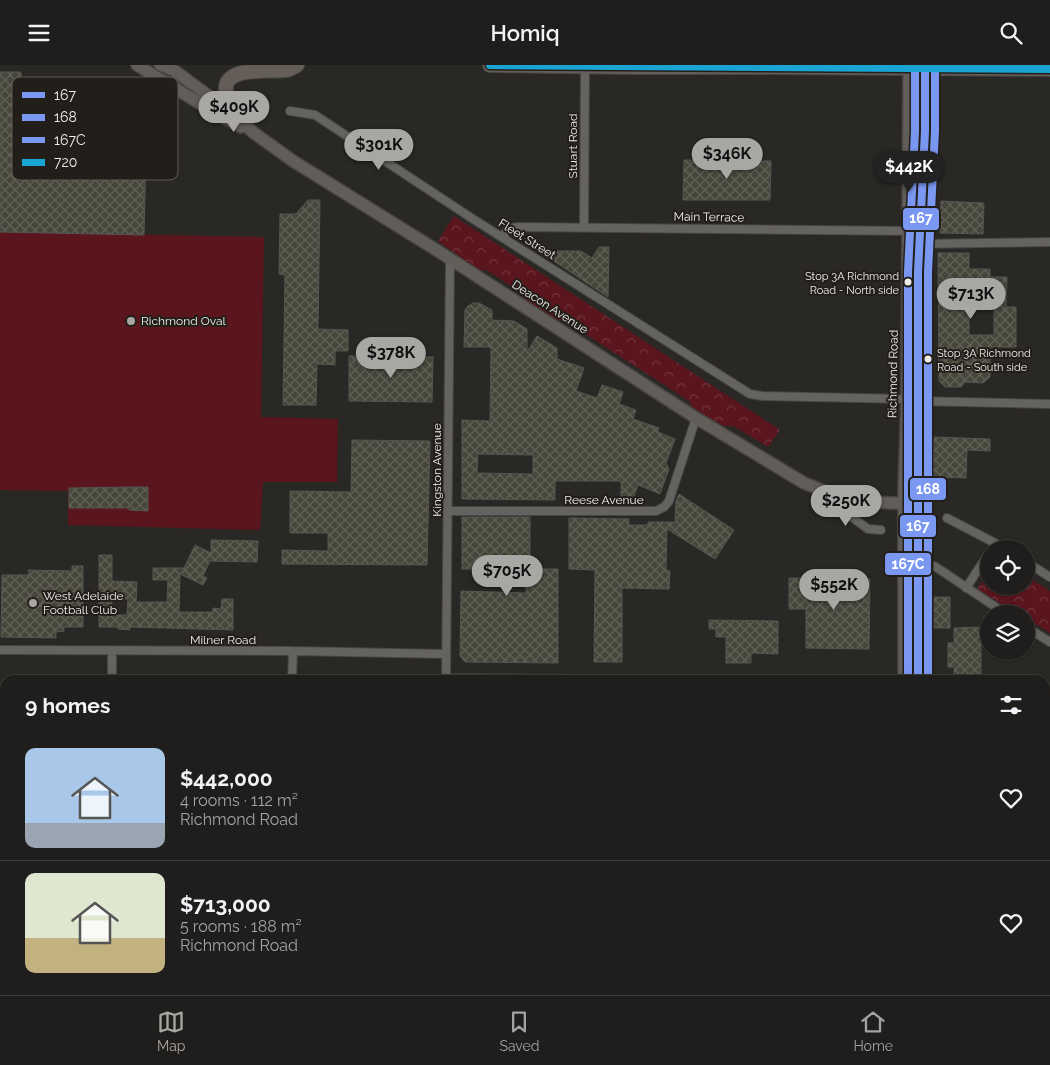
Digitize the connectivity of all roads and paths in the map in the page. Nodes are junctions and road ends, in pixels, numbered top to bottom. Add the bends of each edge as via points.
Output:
1 (137, 65) edge
2 (160, 65) edge
3 (297, 65) edge
4 (490, 65) edge
5 (585, 66) edge
6 (631, 66) edge
7 (909, 69) junction
8 (925, 69) junction
9 (1050, 69) edge
10 (157, 77) edge
11 (178, 90) edge
12 (290, 111) dead end
13 (233, 114) junction
14 (254, 133) junction
15 (584, 227) junction
16 (914, 231) junction
17 (502, 236) junction
18 (1050, 242) edge
19 (914, 244) junction
20 (450, 260) junction
21 (912, 400) junction
22 (1050, 404) edge
23 (696, 418) junction
24 (837, 496) junction
25 (904, 503) junction
26 (917, 504) junction
27 (448, 511) junction
28 (946, 518) dead end
29 (881, 530) dead end
30 (983, 540) edge
31 (904, 564) junction
32 (917, 564) junction
33 (980, 567) edge
34 (1035, 568) edge
35 (1050, 577) edge
36 (966, 588) junction
37 (992, 605) edge
38 (1035, 633) edge
39 (1050, 642) edge
40 (0, 650) edge
41 (112, 651) junction
42 (293, 651) junction
43 (446, 654) junction
44 (112, 675) edge
45 (292, 675) edge
46 (446, 675) edge
47 (904, 675) edge
48 (918, 675) edge

1 - 10 main road, Deacon Avenue
2 - 13 main road, Deacon Avenue via 175,71
3 - 13 highway via 288,70 242,69 234,73 226,88
4 - 5 highway
5 - 6 highway
5 - 15 street, Stuart Road
6 - 7 highway
7 - 8 highway
7 - 16 main road, Richmond Road
8 - 9 highway
8 - 16 main road, Richmond Road via 924,140
11 - 14 main road, Deacon Avenue
12 - 17 street, Fleet Street via 316,115
13 - 14 main road, Deacon Avenue
14 - 20 main road, Deacon Avenue
15 - 16 street, Main Terrace
15 - 17 street, Main Terrace via 518,227
16 - 19 main road, Richmond Road
17 - 21 street, Fleet Street via 750,395
18 - 19 street
19 - 21 main road, Richmond Road
20 - 23 main road, Deacon Avenue
20 - 27 street, Kingston Avenue
21 - 22 street
21 - 25 main road, Richmond Road
21 - 26 main road, Richmond Road
23 - 24 main road, Deacon Avenue via 804,483
23 - 27 street, Reese Avenue via 668,501 656,511
24 - 25 main road, Deacon Avenue via 867,502
24 - 29 street via 841,509 868,529
25 - 26 main road, Deacon Avenue
25 - 31 main road, Richmond Road
26 - 32 main road, Richmond Road
27 - 43 street, Kingston Avenue
28 - 30 street
31 - 32 street
31 - 47 main road, Richmond Road
32 - 36 street via 936,567
32 - 48 main road, Richmond Road
33 - 36 street
34 - 35 street
36 - 37 street
38 - 39 street
40 - 41 street, Milner Road
41 - 42 street, Milner Road
41 - 44 street
42 - 43 street, Milner Road
42 - 45 street
43 - 46 street, Kingston Avenue

